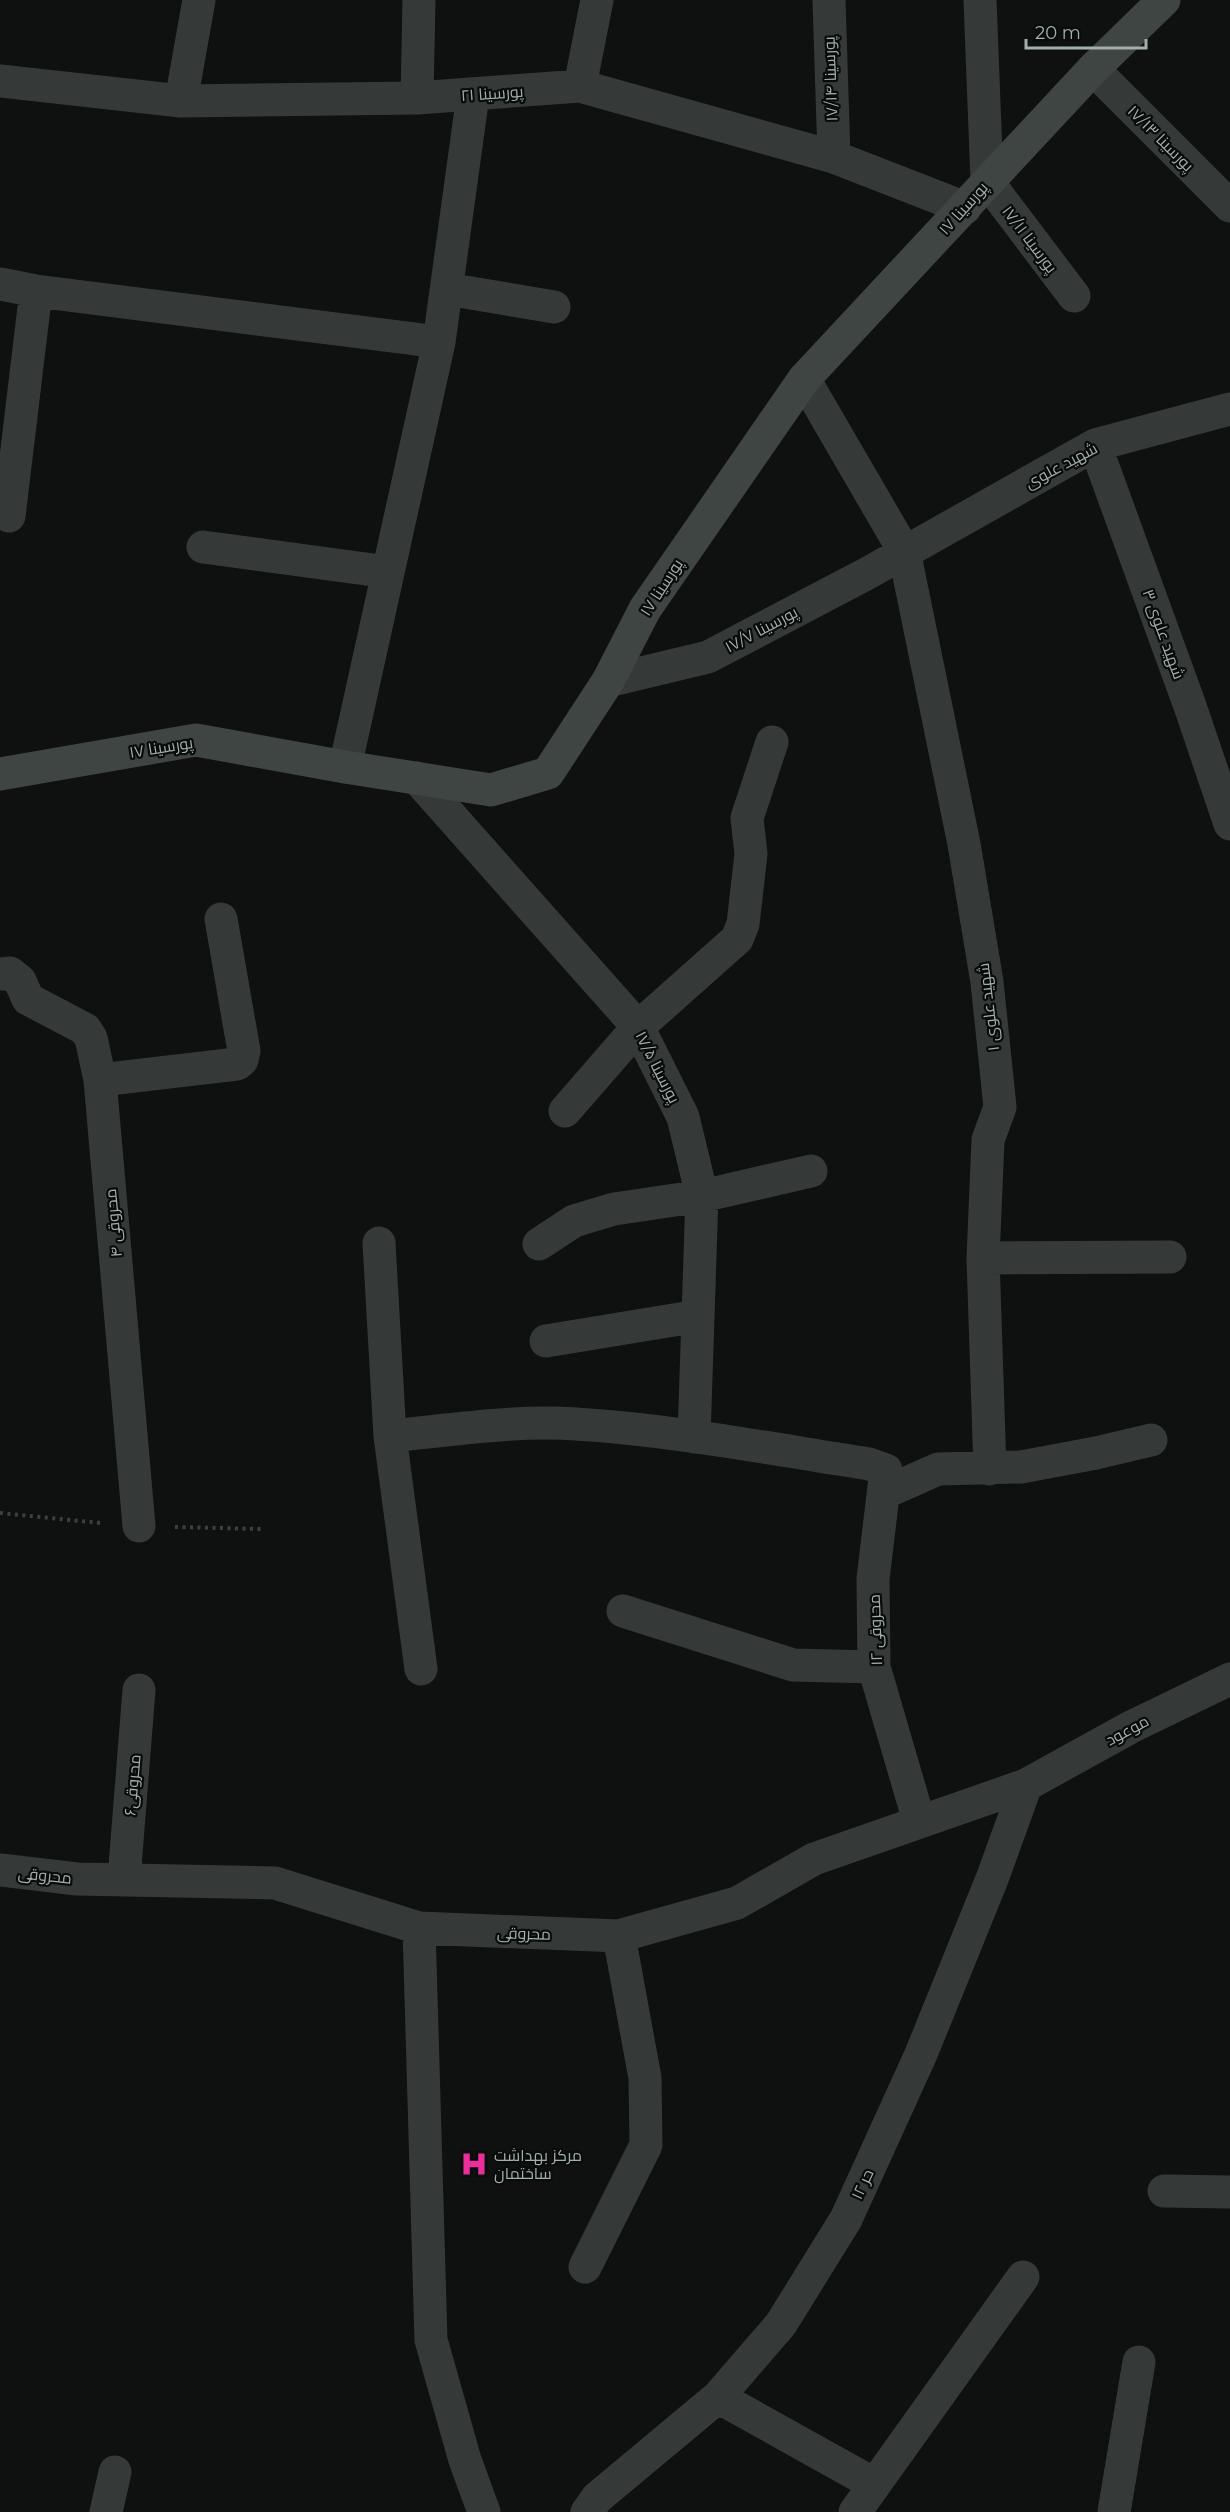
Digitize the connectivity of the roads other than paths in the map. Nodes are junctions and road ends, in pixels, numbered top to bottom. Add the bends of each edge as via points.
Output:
1 (200, 0) edge
2 (419, 0) edge
3 (597, 0) edge
4 (829, 0) edge
5 (980, 0) edge
6 (1154, 5) edge
7 (1093, 69) junction
8 (0, 81) edge
9 (580, 86) junction
10 (473, 95) junction
11 (417, 98) junction
12 (181, 101) junction
13 (834, 157) junction
14 (987, 181) junction
15 (1230, 206) edge
16 (965, 208) junction
17 (0, 284) edge
18 (447, 288) junction
19 (36, 291) junction
20 (1074, 296) dead end
21 (554, 307) dead end
22 (439, 342) junction
23 (804, 379) junction
24 (1230, 409) edge
25 (1095, 445) junction
26 (9, 516) dead end
27 (203, 547) dead end
28 (904, 551) junction
29 (388, 572) junction
30 (608, 681) junction
31 (772, 742) dead end
32 (345, 767) junction
33 (0, 774) edge
34 (417, 778) junction
35 (1230, 824) edge
36 (221, 919) dead end
37 (0, 974) edge
38 (638, 1027) junction
39 (100, 1080) junction
40 (565, 1111) dead end
41 (810, 1171) dead end
42 (702, 1196) junction
43 (379, 1243) dead end
44 (539, 1244) dead end
45 (1170, 1257) dead end
46 (983, 1258) junction
47 (698, 1316) junction
48 (546, 1341) dead end
49 (390, 1436) junction
50 (694, 1437) junction
51 (1151, 1440) dead end
52 (990, 1468) junction
53 (885, 1481) junction
54 (139, 1526) dead end
55 (623, 1611) dead end
56 (874, 1667) junction
57 (421, 1669) dead end
58 (1230, 1679) edge
59 (139, 1690) dead end
60 (1026, 1785) junction
61 (919, 1821) junction
62 (0, 1870) edge
63 (124, 1879) junction
64 (419, 1928) junction
65 (619, 1936) junction
66 (1164, 2191) dead end
67 (1230, 2192) edge
68 (585, 2267) dead end
69 (1023, 2277) dead end
70 (1139, 2362) dead end
71 (717, 2397) junction
72 (115, 2472) dead end
73 (874, 2484) junction
74 (106, 2512) edge
75 (484, 2512) edge
76 (587, 2512) edge
77 (855, 2512) edge
78 (1114, 2512) edge

1 - 12 street
2 - 11 street
3 - 9 street
4 - 13 street, پورسینا ۱۷/۱۴
5 - 14 street
6 - 7 street, پورسینا ۱۷
7 - 14 street, پورسینا ۱۷
7 - 15 street, پورسینا ۱۷/۱۳
8 - 12 street, پورسینا ۲۱
9 - 10 street, پورسینا ۲۱
9 - 13 street, پورسینا ۲۱
10 - 11 street, پورسینا ۲۱
10 - 18 street
11 - 12 street, پورسینا ۲۱
13 - 16 street, پورسینا ۲۱
14 - 16 street, پورسینا ۱۷
14 - 20 street, پورسینا ۱۷/۱۱
16 - 23 street, پورسینا ۱۷
17 - 19 street
18 - 21 street
18 - 22 street
19 - 22 street
19 - 26 street
22 - 29 street
23 - 28 street, شهید علوی ۱
23 - 30 street, پورسینا ۱۷ via 645,609
24 - 25 street, شهید علوی
25 - 28 street, شهید علوی
25 - 35 street, شهید علوی ۳
27 - 29 street
28 - 30 street, پورسینا ۱۷/۷ via 708,657
28 - 46 street, شهید علوی ۱ via 964,844 987,982 1000,1107 988,1140
29 - 32 street
30 - 34 street, پورسینا ۱۷ via 548,773 491,790
31 - 38 street via 747,818 751,854 740,932
32 - 33 street, پورسینا ۱۷ via 196,740
32 - 34 street, پورسینا ۱۷
34 - 38 street, پورسینا ۱۷/۵
36 - 39 street via 244,1051 242,1060 237,1064
37 - 39 street, محروقی ۴ via 10,973 20,981 28,999 85,1029 91,1038
38 - 40 street
38 - 42 street, پورسینا ۱۷/۵ via 683,1117
39 - 54 street, محروقی ۴
41 - 42 street
42 - 44 street via 614,1209 574,1221
42 - 47 street, پورسینا ۱۷/۵
43 - 49 street
45 - 46 street
46 - 52 street, شهید علوی ۱
47 - 48 street
47 - 50 street, پورسینا ۱۷/۵
49 - 50 street via 490,1426 574,1424
49 - 57 street
50 - 53 street via 869,1464
51 - 52 street via 1021,1467
52 - 53 street via 938,1469
53 - 56 street, محروقی ۱۲ via 873,1579
55 - 56 street via 793,1665
56 - 61 street, محروقی ۱۲
58 - 60 street, موعود via 1131,1727
59 - 63 street, محروقی۶
60 - 61 street, محروقی
60 - 71 street, حر ۱۲ via 921,2054 846,2219 781,2324
61 - 65 street, محروقی via 814,1859 737,1903
62 - 63 street, محروقی via 77,1879
63 - 64 street, محروقی via 275,1882
64 - 65 street, محروقی
64 - 75 street via 431,2340
65 - 68 street via 645,2078 646,2145
66 - 67 street
69 - 73 street
70 - 78 street
71 - 73 street
71 - 76 street, حر ۱۲ via 597,2498
72 - 74 street
73 - 77 street

